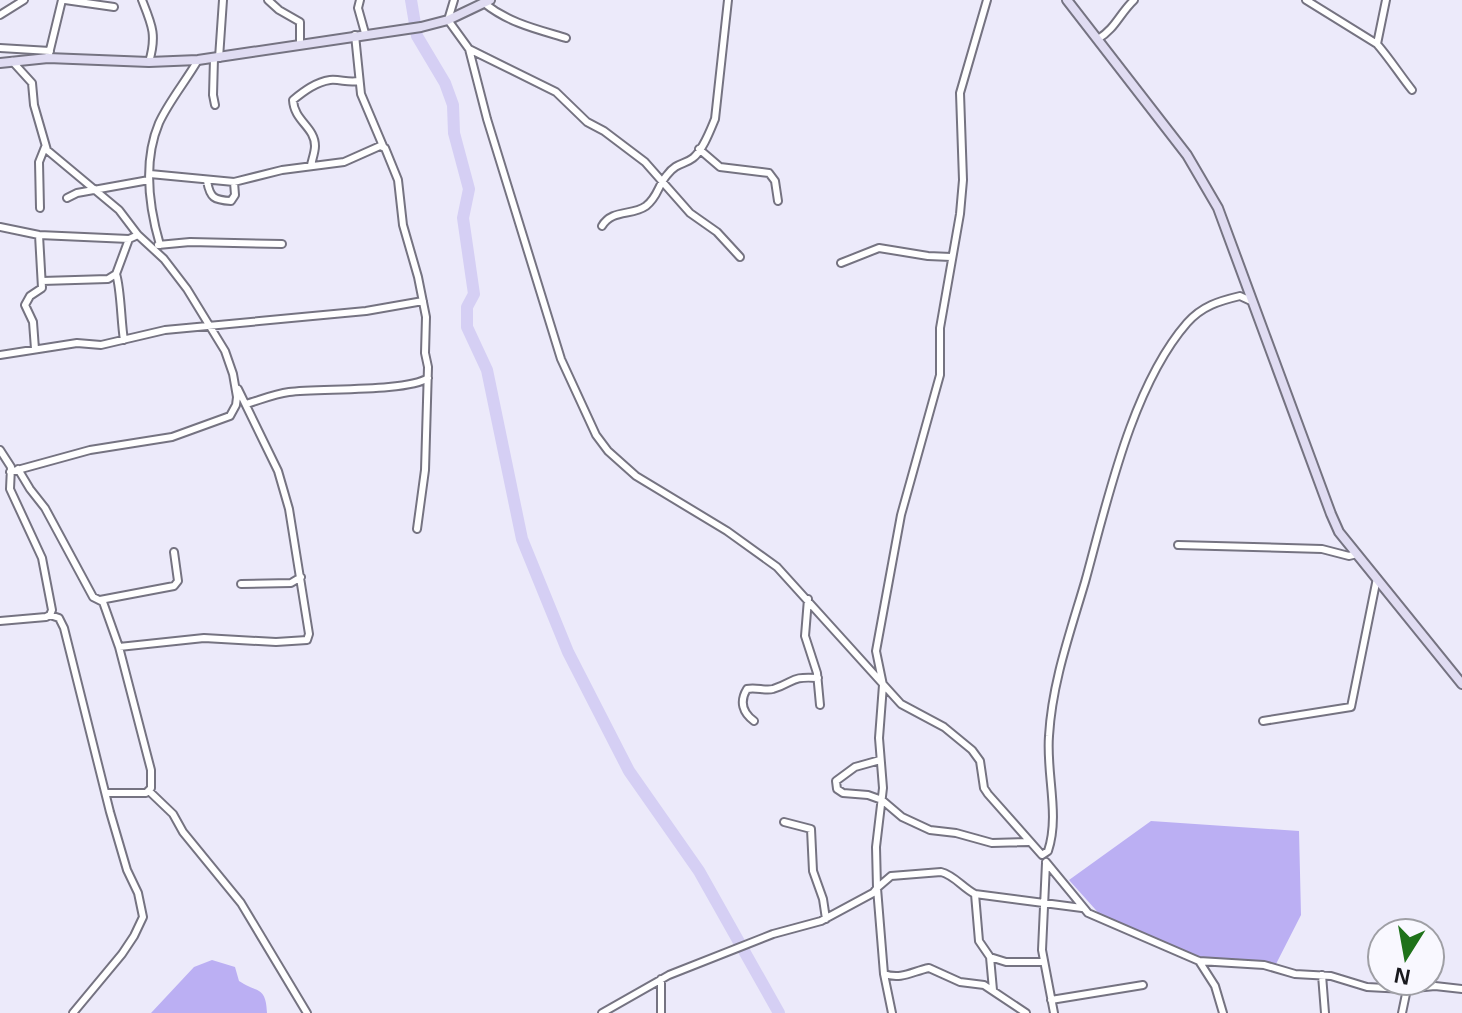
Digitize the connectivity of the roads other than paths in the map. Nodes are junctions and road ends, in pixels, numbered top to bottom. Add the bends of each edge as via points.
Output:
1 (24, 0) edge
2 (64, 0) edge
3 (142, 0) edge
4 (223, 0) edge
5 (268, 0) edge
6 (360, 0) edge
7 (454, 0) edge
8 (728, 0) edge
9 (987, 0) edge
10 (1067, 0) edge
11 (1134, 0) edge
12 (1306, 0) edge
13 (1386, 0) edge
14 (487, 2) edge
15 (114, 7) dead end
16 (0, 15) edge
17 (448, 20) junction
18 (365, 33) junction
19 (355, 35) junction
20 (566, 38) dead end
21 (1098, 39) junction
22 (300, 44) junction
23 (1377, 44) junction
24 (0, 48) edge
25 (469, 49) junction
26 (49, 54) junction
27 (217, 58) junction
28 (198, 60) junction
29 (12, 61) junction
30 (149, 62) junction
31 (0, 63) edge
32 (358, 81) junction
33 (1412, 90) dead end
34 (215, 105) dead end
35 (383, 146) junction
36 (45, 147) junction
37 (699, 149) junction
38 (311, 165) junction
39 (150, 177) junction
40 (207, 181) junction
41 (662, 181) junction
42 (234, 182) junction
43 (95, 189) junction
44 (67, 198) dead end
45 (778, 201) dead end
46 (40, 208) dead end
47 (602, 226) dead end
48 (0, 227) edge
49 (39, 235) junction
50 (138, 235) junction
51 (129, 239) junction
52 (282, 244) dead end
53 (160, 245) junction
54 (151, 247) junction
55 (740, 257) dead end
56 (951, 257) junction
57 (841, 263) dead end
58 (116, 274) junction
59 (42, 281) junction
60 (423, 301) junction
61 (1254, 302) junction
62 (211, 326) junction
63 (124, 340) junction
64 (35, 349) junction
65 (0, 355) edge
66 (428, 378) junction
67 (236, 385) junction
68 (246, 404) junction
69 (0, 450) edge
70 (18, 469) junction
71 (10, 473) junction
72 (0, 477) edge
73 (417, 529) dead end
74 (1178, 545) dead end
75 (174, 552) dead end
76 (1357, 554) junction
77 (301, 577) junction
78 (1377, 578) junction
79 (241, 584) dead end
80 (808, 599) junction
81 (100, 600) junction
82 (50, 615) junction
83 (0, 621) edge
84 (119, 647) junction
85 (818, 678) junction
86 (1462, 684) edge
87 (883, 685) junction
88 (820, 705) dead end
89 (754, 721) dead end
90 (1263, 721) dead end
91 (880, 760) junction
92 (149, 791) junction
93 (107, 793) junction
94 (882, 800) junction
95 (784, 822) dead end
96 (1029, 842) junction
97 (1045, 859) junction
98 (877, 888) junction
99 (975, 894) junction
100 (1043, 901) junction
101 (1082, 908) junction
102 (826, 919) junction
103 (990, 957) junction
104 (1199, 961) junction
105 (1044, 962) junction
106 (884, 974) junction
107 (1322, 975) junction
108 (661, 979) junction
109 (1143, 985) dead end
110 (1366, 987) edge
111 (993, 990) junction
112 (1051, 1000) junction
113 (73, 1013) edge
114 (307, 1013) edge
115 (602, 1013) edge
116 (661, 1013) edge
117 (892, 1013) edge
118 (1026, 1013) edge
119 (1054, 1013) edge
120 (1223, 1013) edge
121 (1325, 1013) edge

1 - 16 street
2 - 15 street
2 - 26 street
3 - 30 street via 154,32
4 - 27 street
5 - 22 street via 300,22
6 - 18 street
7 - 17 street
8 - 37 street via 715,119
9 - 56 street via 960,93 963,180
10 - 21 street
11 - 21 street
12 - 23 street
13 - 23 street
14 - 17 street
14 - 20 street via 528,28
17 - 18 street
17 - 25 street
18 - 19 street
19 - 22 street
19 - 32 street
21 - 61 street via 1206,184
22 - 27 street
23 - 33 street
24 - 26 street
25 - 41 street via 556,92
25 - 80 street via 561,359 596,435 636,476 755,549
26 - 29 street
26 - 30 street
27 - 28 street
27 - 34 street
28 - 30 street
28 - 39 street via 160,121
29 - 31 street
29 - 36 street via 32,83
32 - 35 street
32 - 38 street via 332,80 293,100 299,119 312,132
35 - 38 street via 344,162
35 - 60 street via 398,180 403,225
36 - 43 street
36 - 46 street via 39,162
37 - 41 street
37 - 45 street via 720,167 769,173
38 - 42 street
39 - 40 street
39 - 43 street
39 - 53 street via 152,220
40 - 42 street
40 - 42 street via 213,199 231,201
41 - 47 street via 646,205 610,217
41 - 55 street
43 - 44 street
43 - 50 street
48 - 49 street
49 - 51 street
49 - 59 street
50 - 51 street
50 - 54 street
51 - 58 street
52 - 53 street
53 - 54 street
54 - 62 street
56 - 57 street via 879,248
56 - 87 street via 938,342 940,375 901,515 876,651
58 - 59 street via 108,279
58 - 63 street
59 - 64 street via 42,288 25,305 33,322
60 - 62 street
60 - 66 street
61 - 76 street via 1331,514
61 - 97 street via 1240,296 1220,301 1188,322 1154,375 1124,444 1054,695 1049,736 1053,834
62 - 63 street
62 - 67 street
63 - 64 street
64 - 65 street
66 - 68 street via 288,392
66 - 73 street
67 - 68 street
67 - 70 street via 236,405 225,418 159,441 90,450
68 - 77 street via 278,471
69 - 71 street
70 - 71 street
70 - 81 street via 93,597
71 - 72 street
71 - 82 street via 10,489 42,558
74 - 76 street
75 - 81 street via 174,586
76 - 78 street
77 - 79 street via 291,583
77 - 84 street via 307,640 204,638
78 - 86 street
78 - 90 street via 1351,707
80 - 85 street via 805,636
80 - 87 street
81 - 84 street
82 - 83 street
82 - 93 street via 64,628
84 - 92 street via 151,770
85 - 88 street
85 - 89 street via 747,689 744,714
87 - 91 street
87 - 96 street via 901,704 944,727 972,750 984,788
91 - 94 street
91 - 94 street via 855,767 835,785 843,793
92 - 93 street
92 - 114 street via 241,903
93 - 113 street via 143,917 122,954
94 - 96 street via 930,830 992,843
94 - 98 street
95 - 102 street via 811,829 813,871
96 - 97 street
97 - 100 street
97 - 101 street
98 - 99 street via 891,876 941,872
98 - 102 street
98 - 106 street
99 - 100 street
99 - 103 street via 979,941
100 - 101 street
100 - 105 street
101 - 104 street
102 - 108 street via 773,934
103 - 105 street
103 - 111 street
104 - 107 street
104 - 120 street via 1215,986
105 - 112 street
106 - 111 street via 911,975 929,968
106 - 117 street
107 - 110 street
107 - 121 street
108 - 115 street
108 - 116 street
109 - 112 street
111 - 118 street
112 - 119 street

